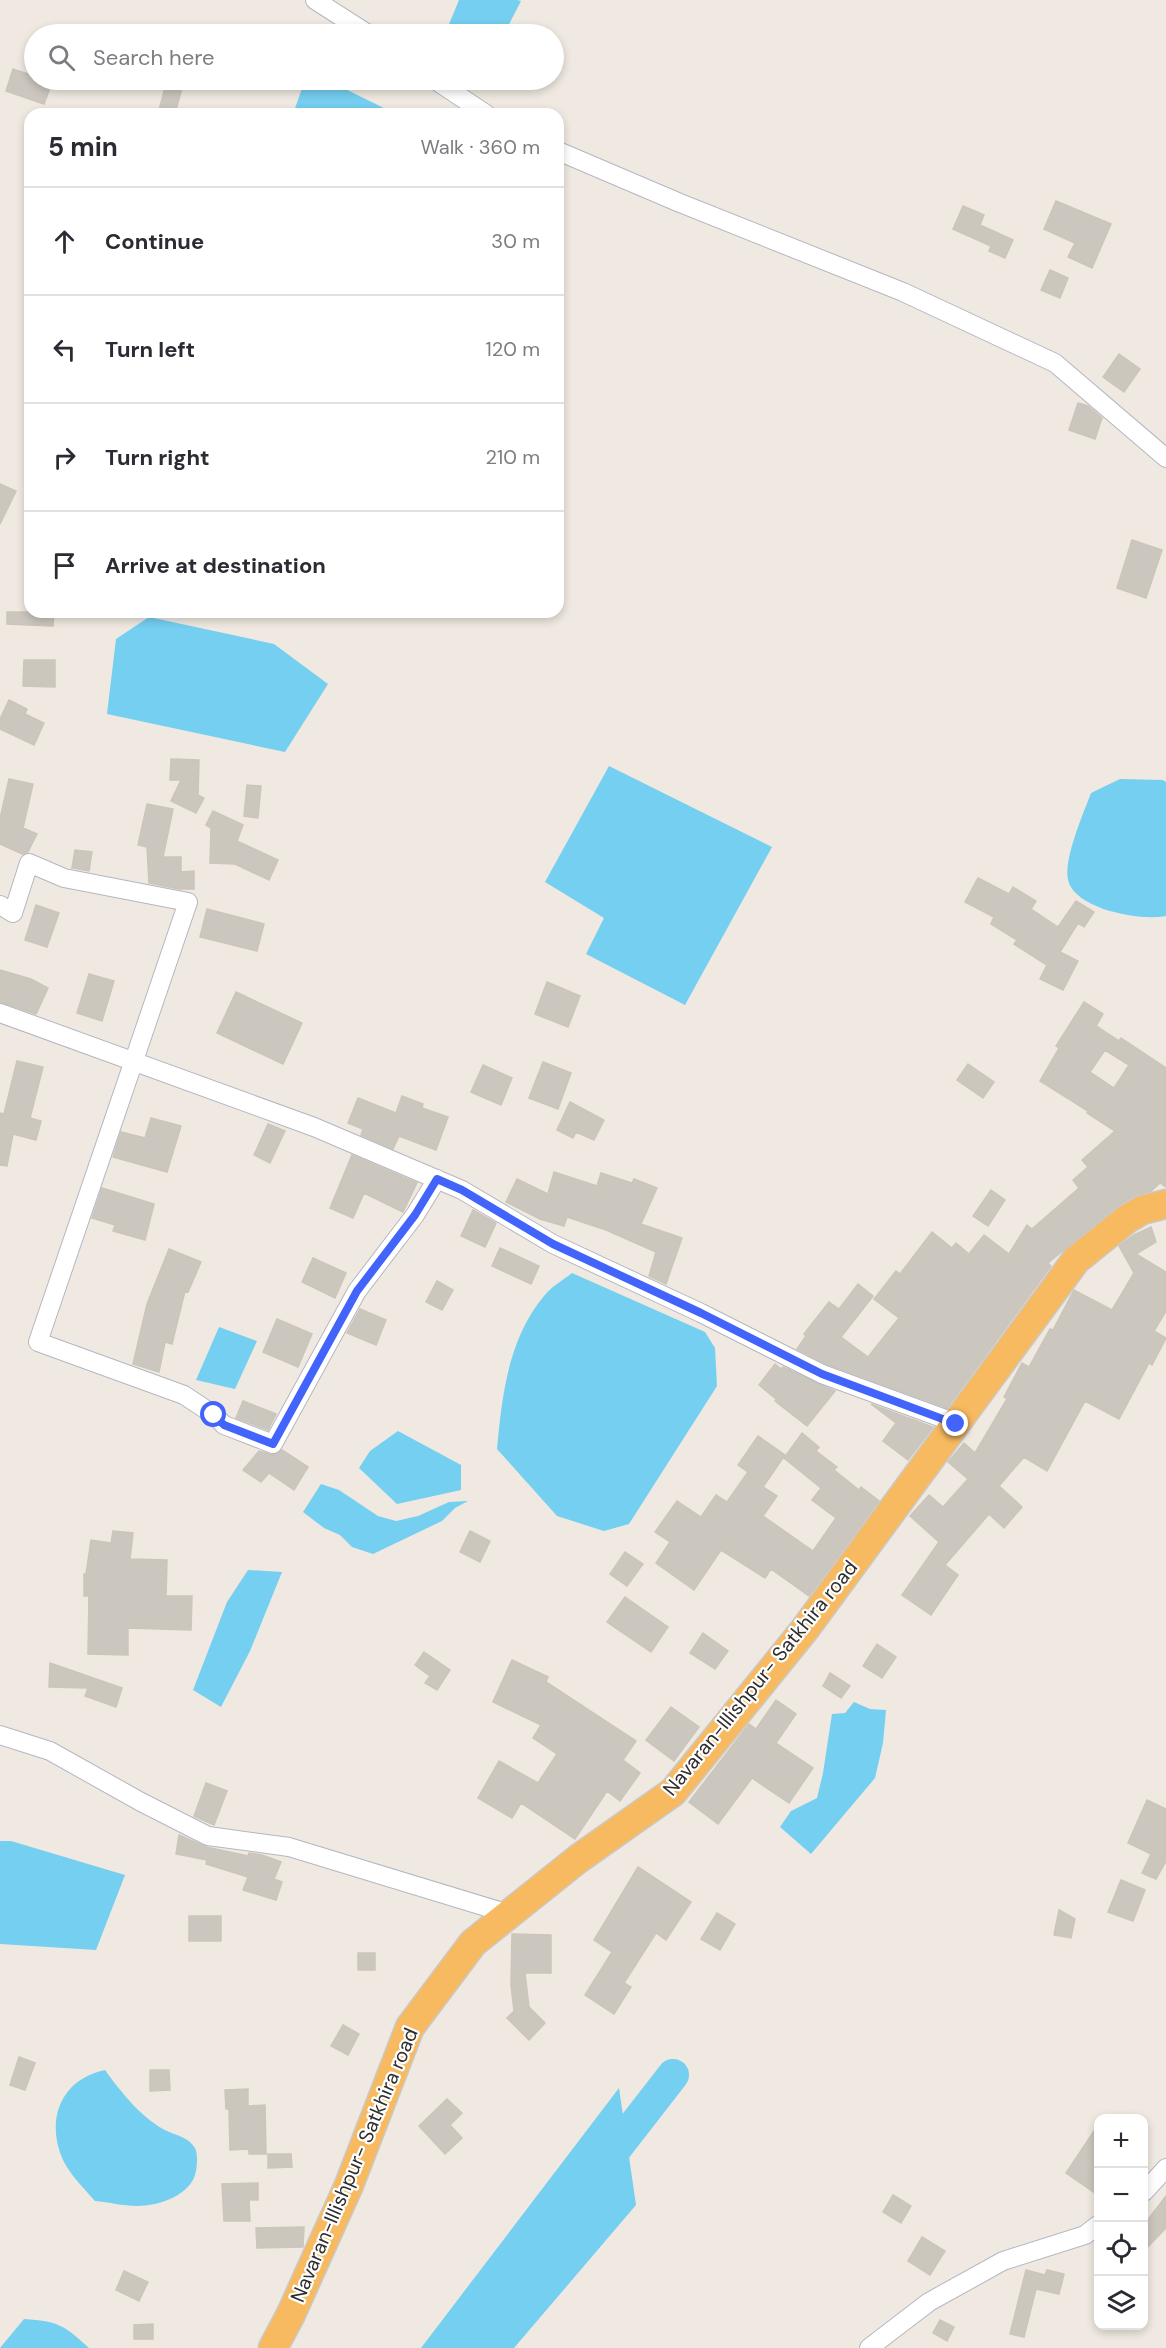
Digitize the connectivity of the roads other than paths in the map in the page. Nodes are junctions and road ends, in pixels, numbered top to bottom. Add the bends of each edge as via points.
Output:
1 (315, 0) edge
2 (352, 24) edge
3 (450, 90) edge
4 (477, 108) edge
5 (564, 153) edge
6 (1166, 459) edge
7 (0, 905) edge
8 (0, 1013) edge
9 (133, 1061) junction
10 (437, 1179) junction
11 (1166, 1204) edge
12 (956, 1424) junction
13 (0, 1735) edge
14 (509, 1914) junction
15 (1166, 2168) edge
16 (1148, 2187) edge
17 (1094, 2228) edge
18 (273, 2348) edge
19 (869, 2348) edge

1 - 2 street
3 - 4 street
5 - 6 street via 903,292 1055,363
7 - 9 street via 13,912 29,863 64,878 188,902
8 - 9 street
9 - 10 street via 314,1127
9 - 10 street via 38,1342 184,1395 224,1425 254,1437 273,1444 357,1291 415,1215
10 - 12 street via 470,1194 553,1244 822,1374
11 - 12 highway, Navaran-Illishpur- Satkhira road via 1142,1210 1127,1219 1076,1260
12 - 14 highway, Navaran-Illishpur- Satkhira road via 805,1629 673,1792
13 - 14 street via 50,1751 208,1836 289,1847
14 - 18 highway, Navaran-Illishpur- Satkhira road via 473,1943 410,2027 349,2185
15 - 16 street
17 - 19 street via 1085,2235 1003,2261 929,2302

